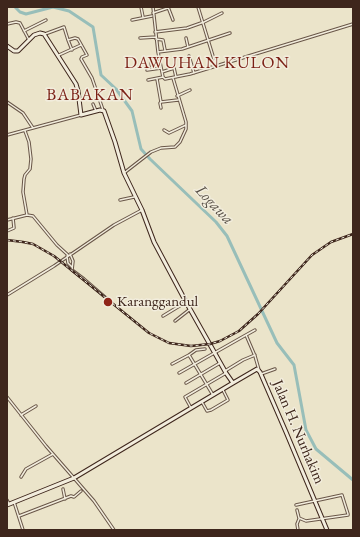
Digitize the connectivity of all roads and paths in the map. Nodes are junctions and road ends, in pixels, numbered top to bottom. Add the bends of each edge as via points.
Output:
1 (141, 7) edge
2 (153, 7) edge
3 (160, 7) edge
4 (198, 7) edge
5 (168, 8) edge
6 (161, 10) junction
7 (153, 14) junction
8 (222, 14) dead end
9 (143, 17) junction
10 (46, 20) dead end
11 (132, 20) dead end
12 (173, 20) dead end
13 (204, 22) junction
14 (7, 24) edge
15 (353, 24) edge
16 (24, 31) junction
17 (155, 32) junction
18 (44, 34) junction
19 (230, 34) dead end
20 (140, 38) dead end
21 (156, 38) junction
22 (186, 38) dead end
23 (29, 40) junction
24 (68, 40) junction
25 (209, 41) junction
26 (81, 45) junction
27 (7, 46) edge
28 (188, 48) junction
29 (72, 50) junction
30 (166, 51) junction
31 (158, 52) junction
32 (57, 56) junction
33 (189, 56) dead end
34 (151, 62) dead end
35 (216, 66) junction
36 (161, 68) junction
37 (152, 69) junction
38 (147, 70) dead end
39 (162, 72) junction
40 (194, 73) junction
41 (163, 77) junction
42 (176, 77) junction
43 (172, 78) junction
44 (157, 79) junction
45 (148, 80) dead end
46 (190, 90) dead end
47 (177, 96) junction
48 (178, 100) junction
49 (7, 102) edge
50 (161, 102) junction
51 (93, 104) dead end
52 (161, 108) dead end
53 (103, 110) junction
54 (96, 111) junction
55 (81, 115) junction
56 (186, 125) junction
57 (33, 128) junction
58 (164, 130) dead end
59 (25, 131) junction
60 (7, 135) edge
61 (124, 173) junction
62 (136, 196) junction
63 (120, 200) dead end
64 (142, 210) junction
65 (26, 215) junction
66 (13, 218) junction
67 (7, 220) edge
68 (7, 231) edge
69 (68, 255) junction
70 (72, 267) junction
71 (7, 295) edge
72 (186, 302) junction
73 (112, 303) dead end
74 (190, 309) junction
75 (163, 316) dead end
76 (175, 321) dead end
77 (255, 330) dead end
78 (246, 335) junction
79 (205, 349) dead end
80 (215, 352) junction
81 (189, 355) junction
82 (255, 355) junction
83 (221, 363) junction
84 (172, 364) dead end
85 (194, 364) junction
86 (275, 369) dead end
87 (259, 370) junction
88 (226, 372) junction
89 (179, 373) dead end
90 (261, 374) junction
91 (200, 375) junction
92 (186, 383) dead end
93 (233, 383) junction
94 (206, 385) junction
95 (223, 389) junction
96 (213, 395) junction
97 (7, 397) edge
98 (202, 402) junction
99 (36, 406) dead end
100 (191, 408) junction
101 (21, 415) junction
102 (53, 454) junction
103 (21, 477) dead end
104 (74, 478) junction
105 (64, 489) dead end
106 (81, 491) dead end
107 (65, 499) junction
108 (316, 501) junction
109 (14, 502) junction
110 (8, 503) edge
111 (296, 505) dead end
112 (297, 510) dead end
113 (19, 516) junction
114 (299, 518) junction
115 (323, 519) junction
116 (23, 530) edge
117 (114, 530) edge
118 (298, 530) edge
119 (327, 530) edge

1 - 9 street
2 - 7 street
3 - 6 street
4 - 13 street
5 - 6 street
5 - 12 street
6 - 7 street
7 - 9 street
7 - 17 street
8 - 13 street
9 - 11 street
10 - 16 street
13 - 17 street via 187,28
13 - 25 street
14 - 16 street via 19,22
15 - 35 street
16 - 23 street
17 - 21 street
18 - 23 main road via 36,34
18 - 24 street via 64,27
18 - 32 main road
19 - 25 street
20 - 21 street
21 - 30 street via 163,40
21 - 31 street
22 - 28 street
23 - 27 main road via 18,50 14,51
24 - 26 street via 76,38
24 - 29 street
25 - 28 street
25 - 35 street
26 - 29 street
26 - 53 street via 87,55 81,60 92,78
28 - 30 street
29 - 32 street
30 - 31 street
31 - 36 street
32 - 55 main road via 77,86
33 - 40 street
34 - 37 street
35 - 40 street
36 - 37 street
36 - 39 street
37 - 38 street
39 - 41 street
39 - 42 street via 174,68
40 - 42 street
41 - 43 street
41 - 44 street
42 - 43 street
43 - 47 street
44 - 45 street
44 - 50 street
46 - 47 street
47 - 48 street
48 - 50 street
48 - 56 street
49 - 57 street via 23,113
50 - 52 street
51 - 54 street
53 - 54 main road
53 - 61 main road via 116,142
54 - 55 main road
55 - 57 street
56 - 58 street via 168,133
56 - 61 street via 177,146 151,152
57 - 59 street
59 - 60 street
59 - 65 street via 32,159 24,179
61 - 62 main road
62 - 63 street
62 - 64 main road
64 - 69 street
64 - 72 main road via 154,242
65 - 66 street
65 - 69 street via 33,216
66 - 67 street
66 - 68 street via 14,228
69 - 70 street via 68,263
69 - 70 street via 73,261
69 - 71 street
70 - 73 street via 72,270
72 - 74 main road
72 - 75 street
74 - 76 street
74 - 80 main road
77 - 78 street
78 - 80 street
78 - 82 street
79 - 81 street via 196,350
80 - 83 main road
80 - 85 street
81 - 84 street
81 - 85 street
82 - 87 street
82 - 88 street
83 - 88 main road
83 - 91 street
85 - 89 street
85 - 91 street
86 - 90 street
87 - 90 main road, Jalan H. Nurhakim
87 - 93 main road, Jalan H. Nurhakim via 254,370
88 - 93 main road
88 - 94 street
90 - 108 main road, Jalan H. Nurhakim
91 - 92 street
91 - 94 street
93 - 95 main road, Jalan H. Nurhakim
94 - 96 street
94 - 100 street via 185,397
95 - 96 main road, Jalan H. Nurhakim
95 - 98 street via 228,400 208,411
96 - 98 main road, Jalan H. Nurhakim
97 - 101 street
98 - 100 main road, Jalan H. Nurhakim
99 - 101 street
100 - 104 main road, Jalan H. Nurhakim
101 - 102 street
102 - 103 street via 26,469
102 - 104 street
104 - 109 main road, Jalan H. Nurhakim
104 - 117 street
105 - 107 street
106 - 107 street
107 - 113 street
108 - 111 street
108 - 115 main road, Jalan H. Nurhakim
108 - 115 street via 343,495 348,515
109 - 110 main road, Jalan H. Nurhakim
109 - 113 street
112 - 114 street
113 - 116 street
114 - 115 street via 306,521
114 - 118 street via 296,524
115 - 119 main road, Jalan H. Nurhakim

